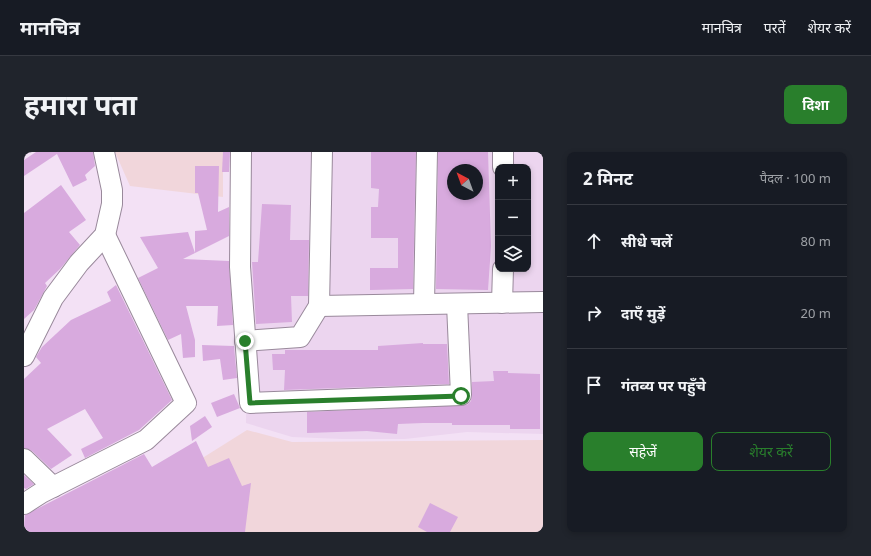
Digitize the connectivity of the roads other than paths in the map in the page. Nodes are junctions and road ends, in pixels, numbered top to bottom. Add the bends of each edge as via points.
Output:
1 (104, 152) edge
2 (241, 152) edge
3 (322, 152) edge
4 (427, 152) edge
5 (503, 152) edge
6 (503, 164) edge
7 (105, 235) junction
8 (503, 272) edge
9 (543, 302) edge
10 (502, 303) junction
11 (424, 304) junction
12 (457, 304) junction
13 (319, 306) junction
14 (245, 341) junction
15 (24, 356) edge
16 (24, 459) edge
17 (53, 487) junction
18 (24, 504) edge

1 - 7 street via 112,190 112,204
2 - 14 street via 240,267
3 - 13 street
4 - 11 street
5 - 6 street
7 - 15 street via 79,263 53,298
7 - 17 street via 186,403 146,440
8 - 10 street
9 - 10 street
10 - 12 street
11 - 12 street
11 - 13 street
12 - 14 street via 461,396 250,403
13 - 14 street via 300,337
16 - 17 street
17 - 18 street

